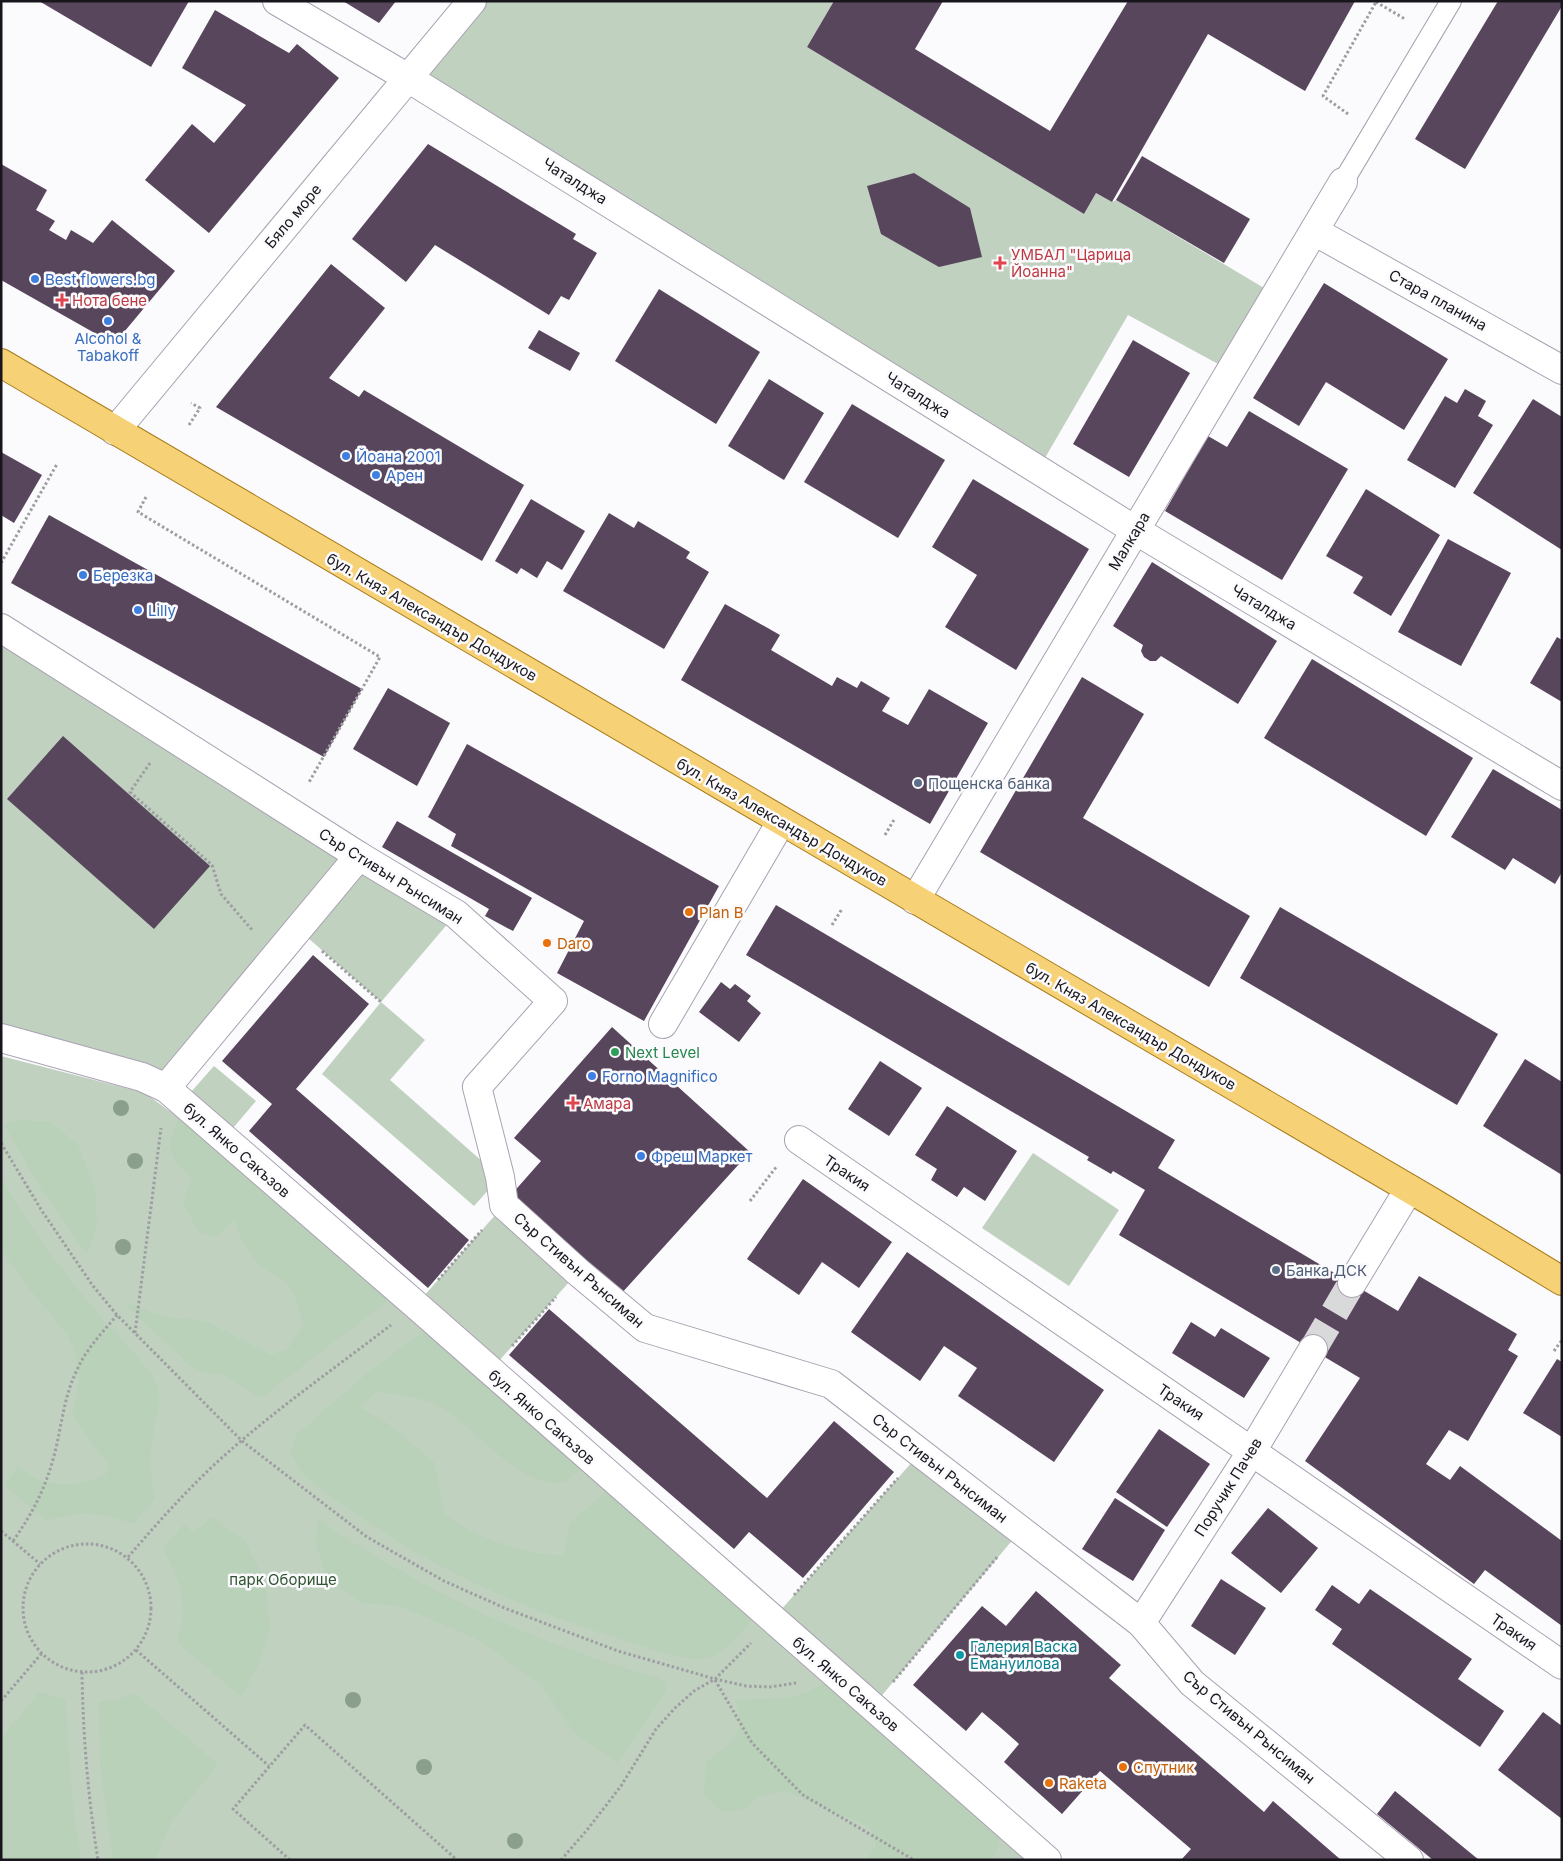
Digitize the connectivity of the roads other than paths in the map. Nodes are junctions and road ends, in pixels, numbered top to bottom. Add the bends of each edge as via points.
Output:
1 (277, 1) edge
2 (472, 1) edge
3 (1451, 1) edge
4 (408, 78) junction
5 (1343, 182) joint
6 (1314, 231) junction
7 (1, 363) edge
8 (1562, 370) edge
9 (114, 431) junction
10 (1136, 530) junction
11 (1, 628) edge
12 (1562, 786) edge
13 (781, 822) junction
14 (359, 856) junction
15 (915, 900) junction
16 (663, 1024) dead end
17 (1, 1038) edge
18 (166, 1088) junction
19 (799, 1140) road end
20 (1409, 1189) junction
21 (1562, 1281) edge
22 (1352, 1283) tunnel mouth
23 (1312, 1349) tunnel mouth
24 (1252, 1450) junction
25 (1141, 1624) junction
26 (1562, 1665) edge
27 (1047, 1860) edge
28 (1409, 1860) edge

1 - 4 street, Чаталджа
2 - 4 street, Бяло море
3 - 5 lane
4 - 9 street, Бяло море
4 - 10 street, Чаталджа
5 - 6 street, Малкара
6 - 8 street, Стара планина
6 - 10 street, Малкара
7 - 9 main road, бул. Княз Александър Дондуков
9 - 13 main road, бул. Княз Александър Дондуков
10 - 12 street, Чаталджа
10 - 15 street, Малкара
11 - 14 street, Сър Стивън Рънсиман
13 - 15 main road, бул. Княз Александър Дондуков
13 - 16 street
14 - 18 street
14 - 25 street, Сър Стивън Рънсиман via 456,914 553,1001 477,1087 504,1205 645,1328 831,1384
15 - 20 main road, бул. Княз Александър Дондуков
17 - 18 street, бул. Янко Сакъзов via 142,1077
18 - 27 street, бул. Янко Сакъзов
19 - 24 street, Тракия
20 - 21 main road, бул. Княз Александър Дондуков
20 - 22 street
23 - 24 street, Поручик Пачев
24 - 25 street, Поручик Пачев
24 - 26 street, Тракия
25 - 28 street, Сър Стивън Рънсиман via 1192,1682

